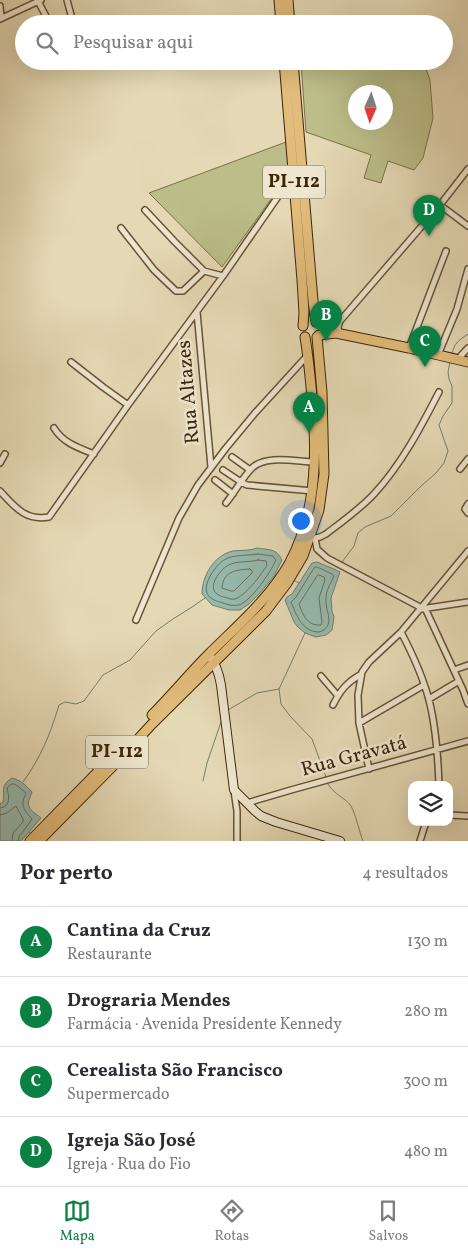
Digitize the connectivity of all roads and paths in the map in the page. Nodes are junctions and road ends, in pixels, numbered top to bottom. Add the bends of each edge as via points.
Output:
1 (67, 0) edge
2 (279, 0) edge
3 (288, 0) edge
4 (39, 1) edge
5 (32, 2) edge
6 (0, 6) edge
7 (46, 15) edge
8 (71, 15) edge
9 (280, 15) edge
10 (289, 15) edge
11 (1, 18) edge
12 (285, 70) edge
13 (293, 70) edge
14 (468, 169) edge
15 (294, 174) junction
16 (300, 202) junction
17 (440, 205) junction
18 (145, 210) dead end
19 (468, 226) edge
20 (122, 228) dead end
21 (446, 251) dead end
22 (468, 269) edge
23 (204, 271) junction
24 (223, 276) junction
25 (197, 312) junction
26 (317, 323) junction
27 (303, 326) junction
28 (338, 334) junction
29 (318, 336) junction
30 (306, 338) junction
31 (409, 348) junction
32 (468, 348) edge
33 (308, 355) junction
34 (438, 356) junction
35 (457, 360) junction
36 (71, 362) dead end
37 (468, 362) edge
38 (439, 392) dead end
39 (128, 405) junction
40 (54, 428) dead end
41 (5, 454) dead end
42 (94, 454) junction
43 (232, 456) dead end
44 (468, 459) edge
45 (315, 462) junction
46 (0, 463) edge
47 (211, 468) junction
48 (460, 469) dead end
49 (223, 470) dead end
50 (250, 470) junction
51 (215, 480) dead end
52 (241, 482) junction
53 (313, 490) junction
54 (0, 491) edge
55 (233, 494) junction
56 (226, 503) dead end
57 (468, 504) edge
58 (468, 513) edge
59 (312, 539) junction
60 (468, 551) edge
61 (468, 602) edge
62 (423, 608) junction
63 (136, 620) dead end
64 (401, 632) junction
65 (209, 654) junction
66 (215, 662) junction
67 (468, 665) edge
68 (454, 670) junction
69 (360, 675) junction
70 (320, 676) dead end
71 (459, 682) junction
72 (424, 685) junction
73 (466, 689) edge
74 (338, 696) junction
75 (429, 698) junction
76 (468, 704) edge
77 (333, 705) dead end
78 (359, 723) junction
79 (468, 741) edge
80 (437, 750) junction
81 (369, 769) junction
82 (439, 781) edge
83 (234, 790) junction
84 (247, 803) junction
85 (453, 816) edge
86 (468, 816) edge
87 (425, 826) edge
88 (30, 841) edge
89 (39, 841) edge
90 (237, 841) edge
91 (339, 841) edge
92 (420, 841) edge

1 - 8 street
2 - 9 main road
3 - 10 main road
4 - 5 street
4 - 7 street
5 - 11 street
6 - 11 street
12 - 15 main road, PI-112
13 - 16 main road, PI-112
14 - 17 street
15 - 16 main road, PI-112
15 - 24 street
16 - 26 main road, PI-112
16 - 27 main road, PI-112
17 - 19 street
17 - 28 street via 340,321
18 - 23 street
20 - 23 street via 154,270 176,291 183,291
21 - 31 street
22 - 34 street
23 - 24 street
24 - 25 street
25 - 39 street
25 - 47 street, Rua Altazes
26 - 27 main road via 309,321
26 - 28 main road
26 - 29 main road, PI-112 via 320,329
27 - 30 main road, PI-112
28 - 29 main road
28 - 31 main road
29 - 30 main road
29 - 59 main road, PI-112 via 324,474
30 - 33 main road, PI-112
31 - 34 main road
32 - 35 street
33 - 45 main road, PI-112
33 - 47 street
34 - 35 main road
35 - 37 main road
36 - 39 street
38 - 59 street via 417,434 387,479 366,502 326,534
39 - 42 street
40 - 42 street via 62,438
41 - 46 street
42 - 54 street via 49,517 24,514
43 - 50 street
44 - 48 street
45 - 50 street via 277,459 257,464
45 - 53 main road, PI-112
47 - 63 street via 179,518
49 - 52 street
50 - 52 street
51 - 55 street
52 - 53 street
52 - 55 street
53 - 65 main road, PI-112 via 300,540 281,576 257,606
55 - 56 street
57 - 58 street via 465,509
59 - 62 street via 327,558
59 - 66 main road, PI-112 via 278,597
60 - 62 street
61 - 62 street
62 - 64 street
62 - 68 street
64 - 69 street via 366,664
64 - 72 street
65 - 66 street
65 - 88 main road, PI-112
66 - 83 street via 221,685
66 - 89 main road, PI-112
67 - 68 street
68 - 71 street
69 - 74 street
69 - 78 street
70 - 74 street
71 - 73 street
71 - 75 street
72 - 75 street
72 - 78 street
73 - 76 street
74 - 77 street
75 - 80 street
78 - 81 street
79 - 80 street, Rua Gravatá
80 - 81 street, Rua Gravatá
80 - 82 street
81 - 84 street, Rua Gravatá
83 - 84 street
83 - 90 street
84 - 91 street via 261,816
85 - 86 street
87 - 92 street

